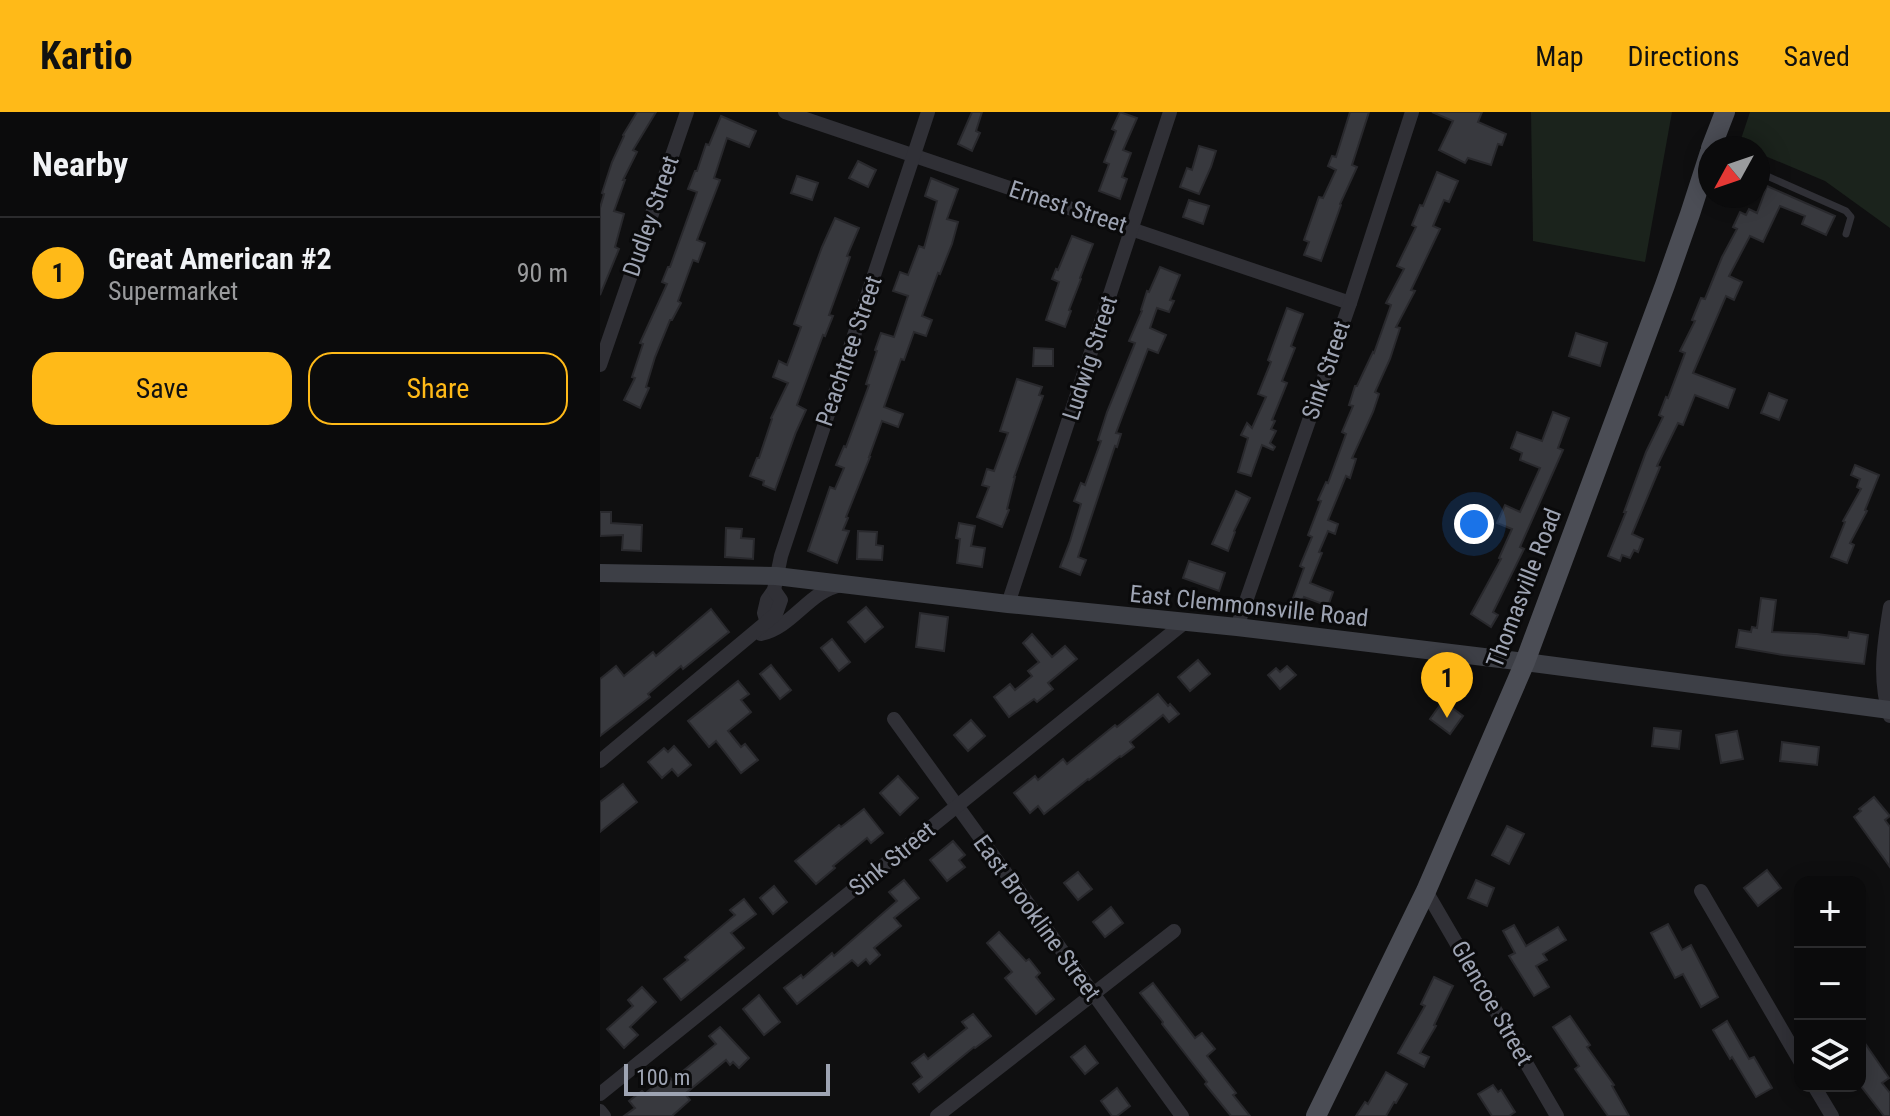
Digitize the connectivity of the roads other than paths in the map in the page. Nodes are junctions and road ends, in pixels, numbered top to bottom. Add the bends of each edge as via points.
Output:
1 (687, 112) edge
2 (785, 112) edge
3 (928, 112) edge
4 (1170, 112) edge
5 (1412, 112) edge
6 (1717, 112) edge
7 (1725, 112) edge
8 (1714, 136) edge
9 (1716, 136) edge
10 (914, 156) junction
11 (1770, 177) edge
12 (1698, 189) edge
13 (1133, 228) junction
14 (1846, 234) dead end
15 (1350, 303) junction
16 (600, 365) edge
17 (600, 573) edge
18 (775, 583) junction
19 (843, 584) junction
20 (1008, 604) junction
21 (1890, 607) edge
22 (1184, 623) junction
23 (1237, 627) junction
24 (753, 635) junction
25 (1525, 662) junction
26 (1889, 712) edge
27 (894, 719) dead end
28 (600, 761) edge
29 (957, 806) junction
30 (1426, 891) junction
31 (1701, 891) dead end
32 (1174, 931) dead end
33 (1092, 995) junction
34 (1794, 1051) edge
35 (1818, 1092) edge
36 (600, 1094) edge
37 (600, 1111) edge
38 (604, 1116) edge
39 (937, 1116) edge
40 (1182, 1116) edge
41 (1316, 1116) edge
42 (1557, 1116) edge
43 (1832, 1116) edge

1 - 16 street, Dudley Street
2 - 10 street, Ernest Street
3 - 10 street, Peachtree Street
4 - 13 street, Ludwig Street
5 - 15 street, Sink Street
6 - 8 main road, Thomasville Road
7 - 9 main road, Thomasville Road
10 - 13 street, Ernest Street
10 - 18 street, Peachtree Street
11 - 14 lane via 1846,211 1851,217
12 - 25 main road, Thomasville Road
13 - 15 street, Ernest Street
13 - 20 street, Ludwig Street
15 - 23 street, Sink Street
17 - 18 main road, East Clemmonsville Road
18 - 19 main road, East Clemmonsville Road
18 - 24 street, Peachtree Street via 781,600 776,614
19 - 20 main road, East Clemmonsville Road
19 - 24 street via 826,590 782,625
20 - 22 main road, East Clemmonsville Road
21 - 26 street via 1882,679
22 - 23 main road, East Clemmonsville Road
22 - 29 street, Sink Street
23 - 25 main road, East Clemmonsville Road
24 - 28 street, Peachtree Street
25 - 26 main road, East Clemmonsville Road
25 - 30 main road, Thomasville Road
27 - 29 street, East Brookline Street
29 - 33 street, East Brookline Street
29 - 36 street, Sink Street
30 - 41 main road, Thomasville Road
30 - 42 street, Glencoe Street
31 - 34 street
32 - 33 street
33 - 39 street
33 - 40 street, East Brookline Street
35 - 43 street
37 - 38 street

